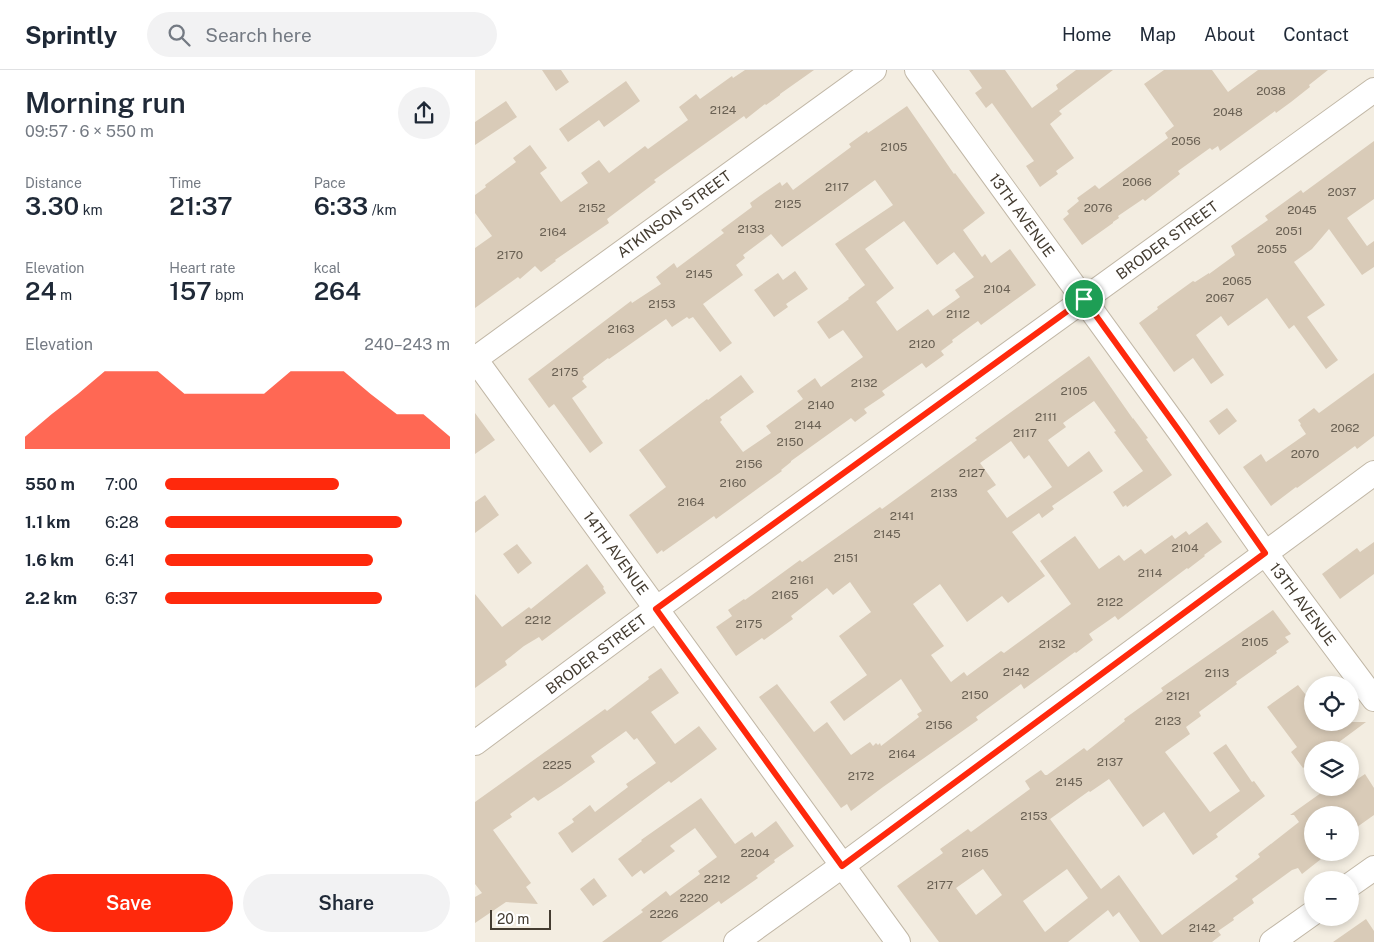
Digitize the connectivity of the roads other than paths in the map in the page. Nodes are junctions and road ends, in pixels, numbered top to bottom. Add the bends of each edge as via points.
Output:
1 (874, 70) edge
2 (917, 70) edge
3 (1374, 90) edge
4 (1084, 299) junction
5 (475, 359) edge
6 (1374, 473) edge
7 (1265, 553) junction
8 (656, 609) junction
9 (1374, 699) edge
10 (475, 744) edge
11 (842, 866) junction
12 (1374, 868) edge
13 (1359, 879) edge
14 (1304, 919) edge
15 (736, 942) edge
16 (898, 942) edge
17 (1272, 942) edge

1 - 5 street, ATKINSON STREET
2 - 4 street, 13TH AVENUE
3 - 4 street, BRODER STREET
4 - 7 street, 13TH AVENUE
4 - 8 street, BRODER STREET
5 - 8 street, 14TH AVENUE
6 - 7 street
7 - 9 street, 13TH AVENUE
7 - 11 street
8 - 10 street, BRODER STREET
8 - 11 street, 14TH AVENUE
11 - 15 street
11 - 16 street, 14TH AVENUE
12 - 13 street
14 - 17 street

